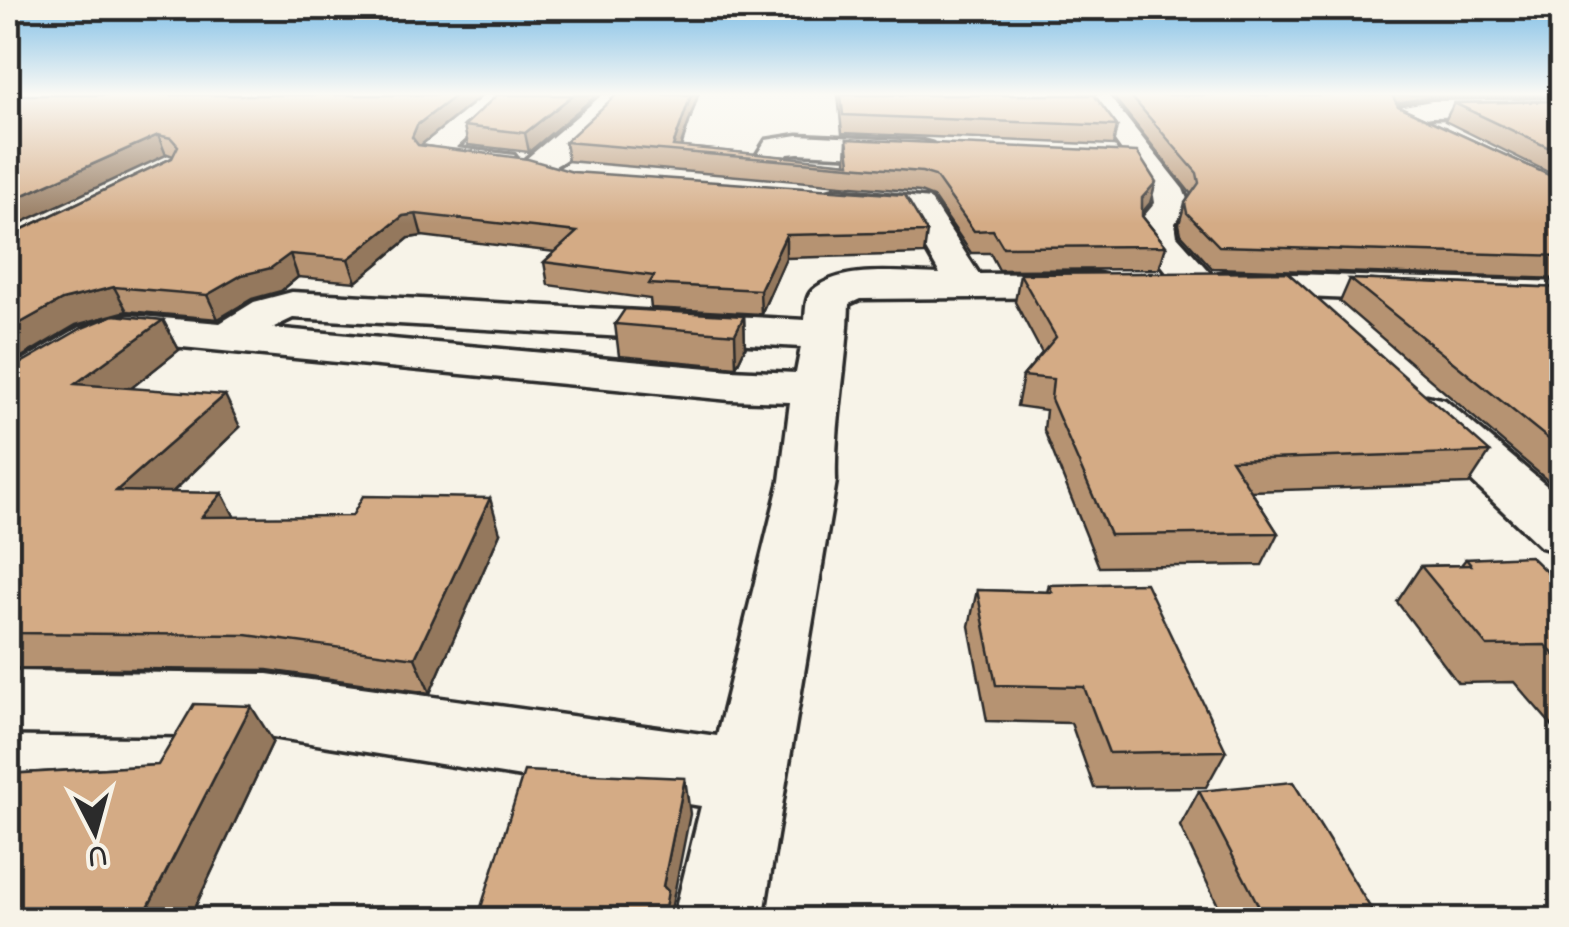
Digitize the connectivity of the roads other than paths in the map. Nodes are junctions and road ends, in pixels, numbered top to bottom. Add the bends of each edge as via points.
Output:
1 (453, 138) edge
2 (571, 138) edge
3 (1128, 138) edge
4 (1448, 138) edge
5 (1455, 142) edge
6 (949, 152) edge
7 (771, 156) edge
8 (1104, 158) edge
9 (1144, 159) junction
10 (537, 166) junction
11 (577, 179) edge
12 (801, 198) edge
13 (1198, 284) junction
14 (1288, 284) junction
15 (967, 286) junction
16 (1562, 296) edge
17 (1333, 328) edge
18 (828, 335) junction
19 (227, 338) junction
20 (1392, 380) edge
21 (815, 388) junction
22 (8, 389) edge
23 (1560, 527) edge
24 (8, 702) edge
25 (749, 776) junction
26 (718, 920) edge

1 - 10 street via 436,154
2 - 10 street
3 - 9 street
4 - 5 street
6 - 7 street via 798,144 777,146
8 - 9 street
9 - 13 street via 1172,196 1156,222 1159,238
10 - 11 street
12 - 15 street via 918,206
13 - 14 street
13 - 15 street
14 - 16 street
14 - 17 street
15 - 18 street via 838,292 828,298
18 - 19 street via 292,305 269,311
18 - 21 street
19 - 21 street
19 - 22 street via 128,328 94,338
20 - 23 street
21 - 25 street via 808,481
24 - 25 street via 267,706
25 - 26 street

